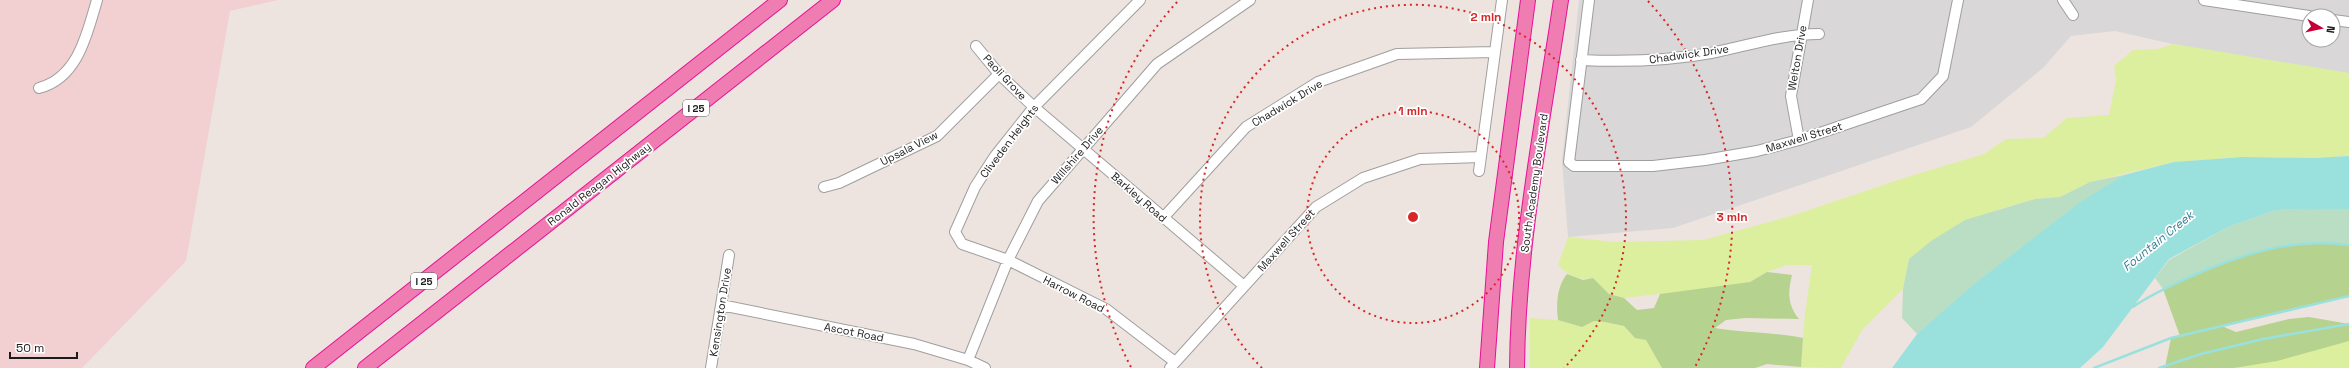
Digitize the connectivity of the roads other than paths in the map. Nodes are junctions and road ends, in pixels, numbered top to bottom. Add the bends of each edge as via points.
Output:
1 (97, 0) edge
2 (780, 0) edge
3 (833, 0) edge
4 (1250, 0) edge
5 (1502, 0) edge
6 (1528, 0) edge
7 (1561, 0) edge
8 (1589, 0) edge
9 (1808, 0) edge
10 (1958, 0) edge
11 (2063, 0) edge
12 (2204, 0) edge
13 (1134, 2) edge
14 (2073, 15) dead end
15 (2301, 15) edge
16 (1819, 34) dead end
17 (1801, 37) junction
18 (976, 46) dead end
19 (1495, 52) junction
20 (1581, 60) junction
21 (999, 74) junction
22 (39, 88) dead end
23 (1034, 107) junction
24 (1799, 140) junction
25 (1083, 148) junction
26 (1481, 157) junction
27 (1480, 171) dead end
28 (824, 187) dead end
29 (1163, 218) junction
30 (729, 255) dead end
31 (1008, 260) junction
32 (1244, 286) junction
33 (721, 305) junction
34 (968, 360) junction
35 (1173, 365) edge
36 (313, 368) edge
37 (366, 368) edge
38 (711, 368) edge
39 (985, 368) edge
40 (1487, 368) edge
41 (1517, 368) edge

1 - 22 street via 76,59 57,80
2 - 36 highway, I 25
3 - 37 highway, Ronald Reagan Highway / I 25
4 - 25 street, Willshire Drive via 1157,64
5 - 19 street
6 - 40 highway via 1496,242
7 - 41 highway, South Academy Boulevard via 1524,247
8 - 20 street
9 - 17 street, Welton Drive
10 - 24 street, Maxwell Street via 1943,76 1921,99
11 - 14 street
12 - 15 street
13 - 23 street, Cliveden Heights
16 - 17 street, Chadwick Drive
17 - 20 street, Chadwick Drive via 1777,38 1711,53 1654,60
17 - 24 street, Welton Drive via 1791,96
18 - 21 street, Paoli Grove
19 - 26 street
19 - 29 street, Chadwick Drive via 1397,54 1318,82 1246,128
20 - 24 street, Maxwell Street via 1569,162 1574,166 1653,166 1705,160
21 - 23 street, Paoli Grove
21 - 28 street, Upsala View via 938,136 839,183
23 - 25 street, Barkley Road
23 - 31 street, Cliveden Heights via 995,156 975,187 955,232 962,244
25 - 29 street, Barkley Road
25 - 31 street, Willshire Drive via 1038,201
26 - 27 street
26 - 32 street, Maxwell Street via 1420,159 1363,178 1316,207
29 - 32 street, Barkley Road
30 - 33 street, Kensington Drive
31 - 34 street, Willshire Drive
31 - 35 street, Harrow Road via 1106,309
32 - 35 street, Maxwell Street
33 - 34 street, Ascot Road via 914,344
33 - 38 street, Kensington Drive
34 - 39 street, Ascot Road

